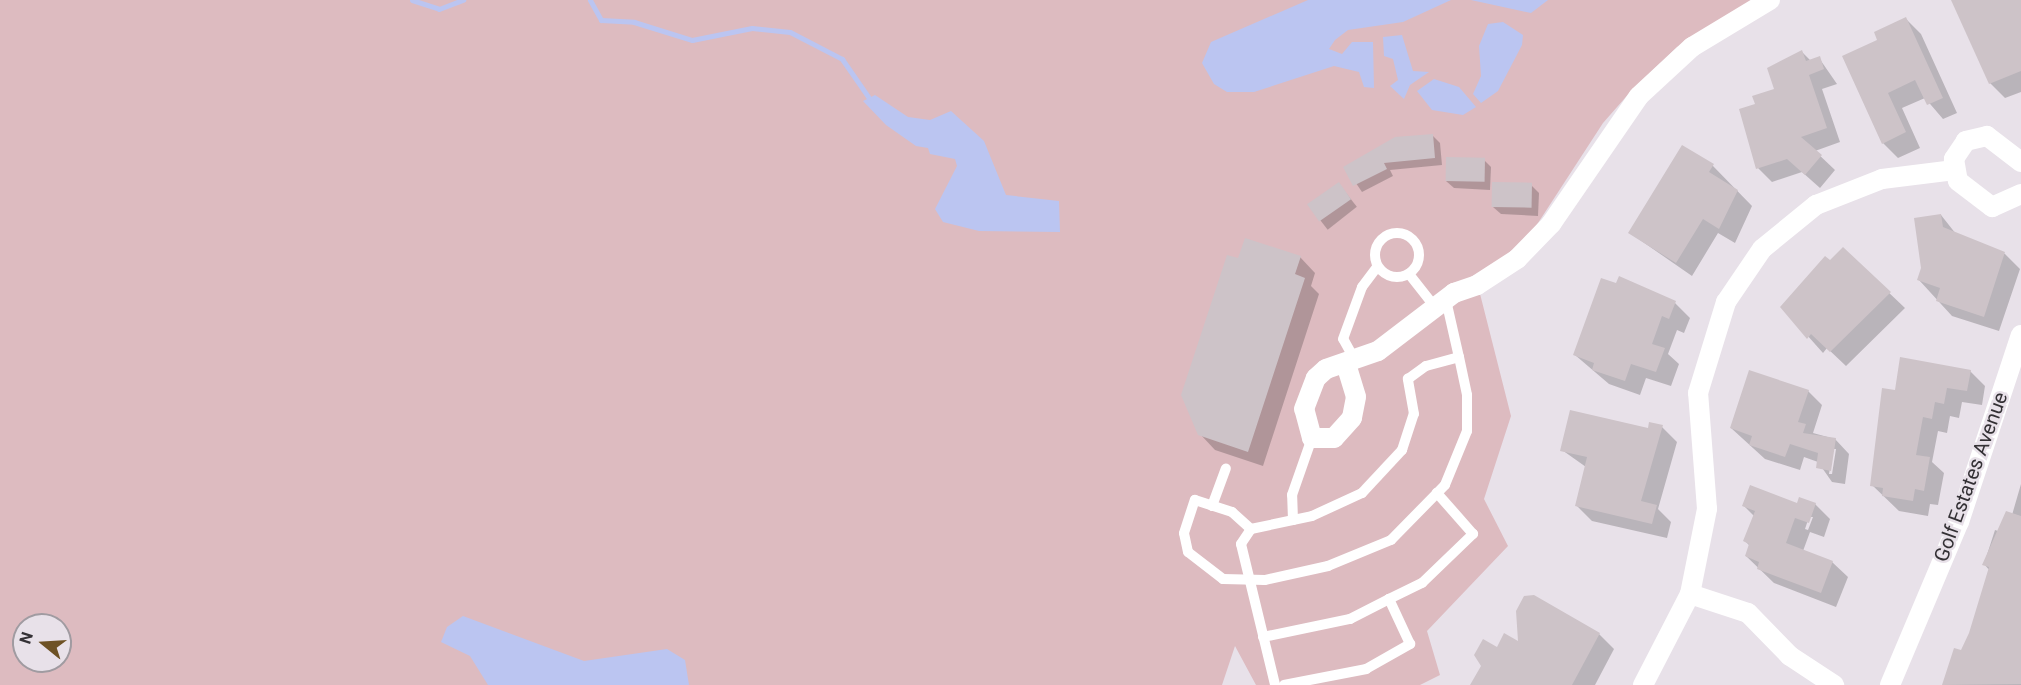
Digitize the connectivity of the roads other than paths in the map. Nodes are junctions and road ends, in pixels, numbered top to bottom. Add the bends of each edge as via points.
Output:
1 (1770, 0) edge
2 (2021, 162) edge
3 (1954, 171) junction
4 (2021, 194) edge
5 (1377, 267) junction
6 (1409, 274) junction
7 (1440, 303) junction
8 (2021, 335) edge
9 (1459, 357) junction
10 (1351, 363) junction
11 (1312, 438) junction
12 (1226, 468) dead end
13 (1437, 493) junction
14 (1212, 506) junction
15 (1293, 520) junction
16 (1251, 529) junction
17 (1248, 579) junction
18 (1690, 594) junction
19 (1389, 599) junction
20 (1263, 637) junction
21 (1275, 685) edge
22 (1284, 685) edge
23 (1643, 685) edge
24 (1834, 685) edge
25 (1890, 685) edge

1 - 7 street via 1674,62 1622,116 1535,243 1494,276
2 - 3 street via 1997,141 1976,136 1958,149
3 - 4 street via 1967,189 1992,207 2003,207
3 - 18 street via 1882,179 1815,205 1762,249 1726,302 1698,393 1707,509
5 - 6 lane via 1395,278
5 - 6 lane via 1374,252 1381,239 1402,233 1418,247 1418,262
5 - 10 lane via 1362,287 1343,339
6 - 7 lane
7 - 9 lane
7 - 10 street
8 - 25 street, Golf Estates Avenue via 1959,522
9 - 13 lane via 1467,395 1467,430
9 - 15 lane via 1426,366 1408,379 1414,414 1402,450 1362,493
10 - 11 street via 1326,369 1306,394
10 - 11 street via 1356,398 1352,418 1334,438
11 - 15 lane via 1292,495
12 - 14 lane
13 - 17 lane via 1391,540 1328,566
13 - 19 lane via 1473,534 1422,583
14 - 16 lane via 1232,512
14 - 17 lane via 1195,500 1184,533 1188,552 1223,579
15 - 16 lane
16 - 17 lane via 1241,544
17 - 20 lane
18 - 23 street
18 - 24 street via 1748,614 1807,670
19 - 20 lane via 1350,619
19 - 22 lane via 1410,644 1366,669
20 - 21 lane

